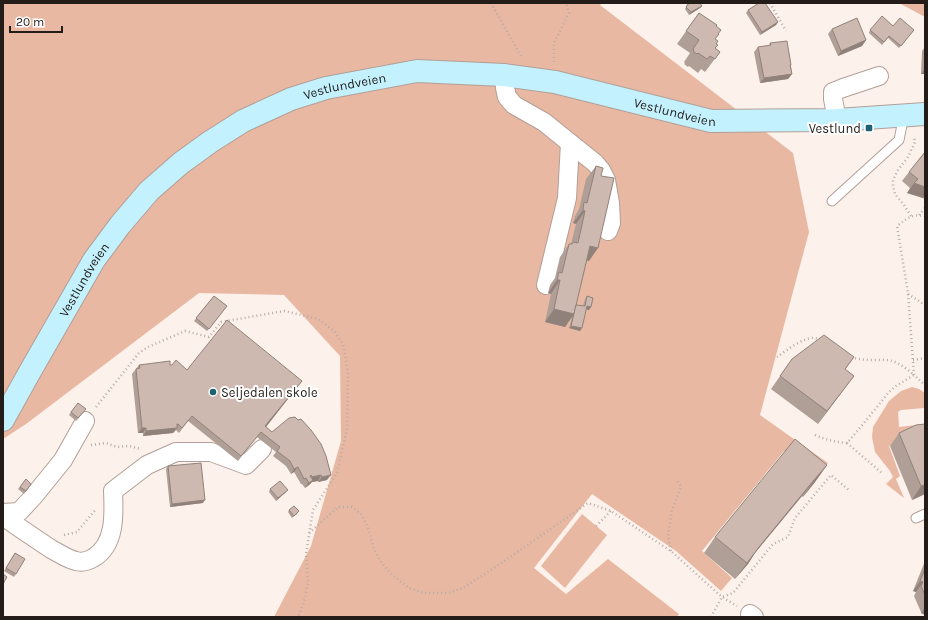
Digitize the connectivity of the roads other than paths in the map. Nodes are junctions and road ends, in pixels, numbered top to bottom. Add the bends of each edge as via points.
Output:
1 (504, 75) junction
2 (879, 76) dead end
3 (913, 115) edge
4 (837, 120) junction
5 (570, 143) junction
6 (832, 202) dead end
7 (608, 232) edge
8 (546, 285) dead end
9 (3, 420) edge
10 (84, 422) road end
11 (262, 449) dead end
12 (925, 514) edge
13 (3, 515) edge
14 (916, 518) dead end

1 - 4 main road, Vestlundveien via 544,81 711,121
1 - 5 street via 504,88 514,105 544,122
1 - 9 main road, Vestlundveien via 417,71 326,88 291,99 243,121 210,142 149,191 120,225 94,260
2 - 4 street via 833,92
3 - 4 main road, Vestlundveien
3 - 6 lane via 902,126 899,140
5 - 7 street via 595,163 606,180 611,223
5 - 8 street via 567,198
10 - 13 street via 63,460 33,497 19,512
11 - 13 street via 246,465 211,452 176,452 147,465 113,491 114,519 110,538 103,550 86,562 68,559 24,532
12 - 14 lane

